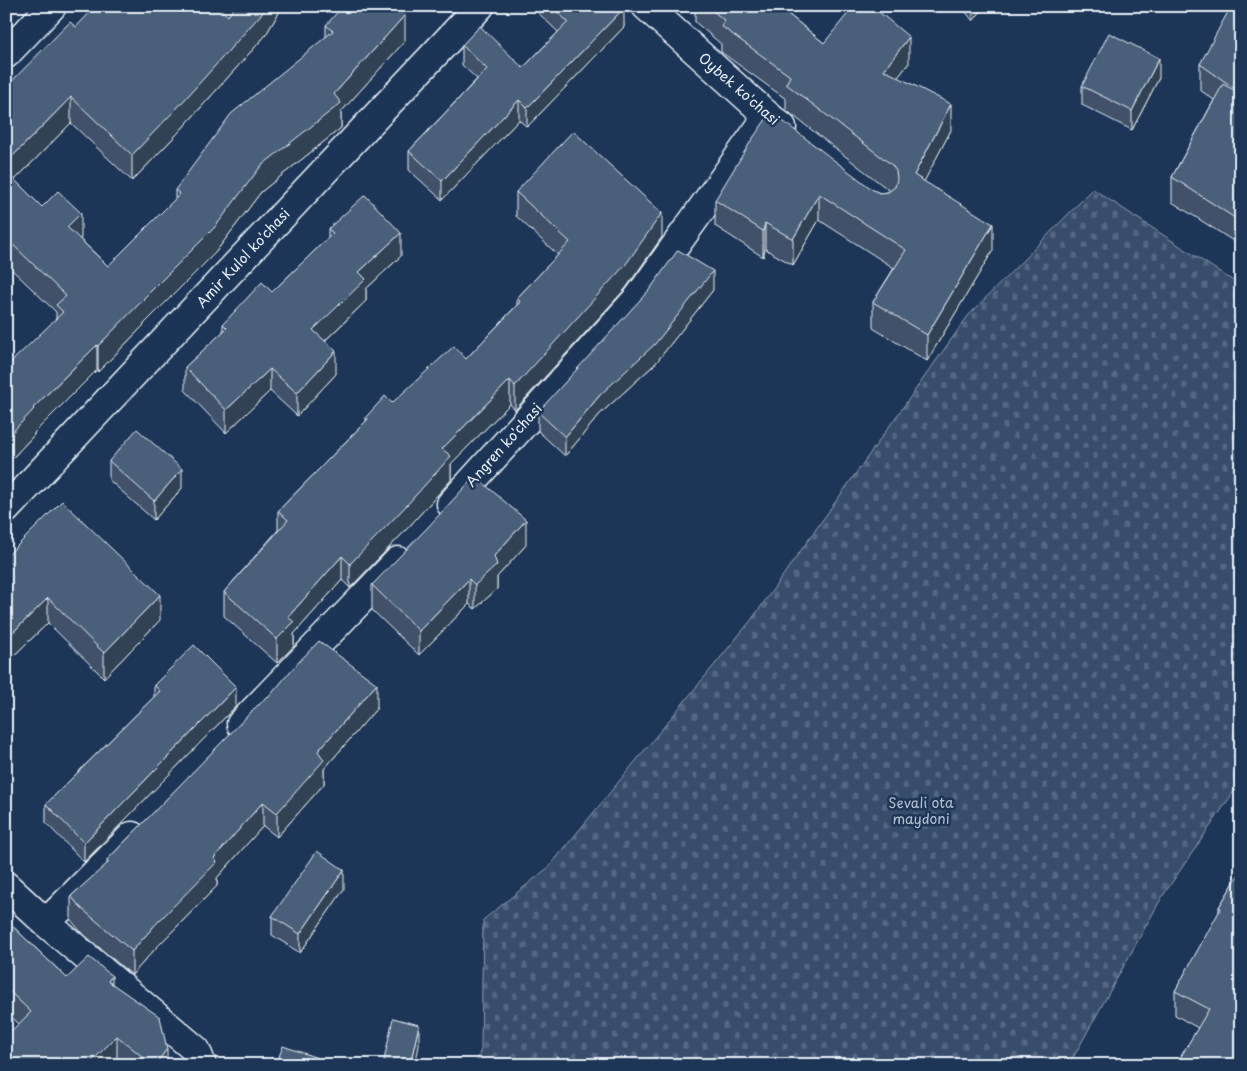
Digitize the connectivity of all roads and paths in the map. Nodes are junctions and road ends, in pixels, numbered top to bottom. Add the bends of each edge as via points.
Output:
1 (52, 6) edge
2 (480, 6) edge
3 (646, 6) edge
4 (6, 54) edge
5 (768, 116) junction
6 (798, 140) edge
7 (6, 510) edge
8 (437, 519) edge
9 (417, 541) edge
10 (224, 742) edge
11 (148, 820) edge
12 (6, 886) edge
13 (46, 923) junction
14 (202, 1065) edge

1 - 4 street
2 - 7 street, Amir Kulol ko'chasi
3 - 5 street, Oybek ko'chasi
5 - 6 street, Oybek ko'chasi
5 - 8 street, Angren ko'chasi via 638,298
9 - 10 street
11 - 13 street
12 - 13 street
13 - 14 street via 196,1050

